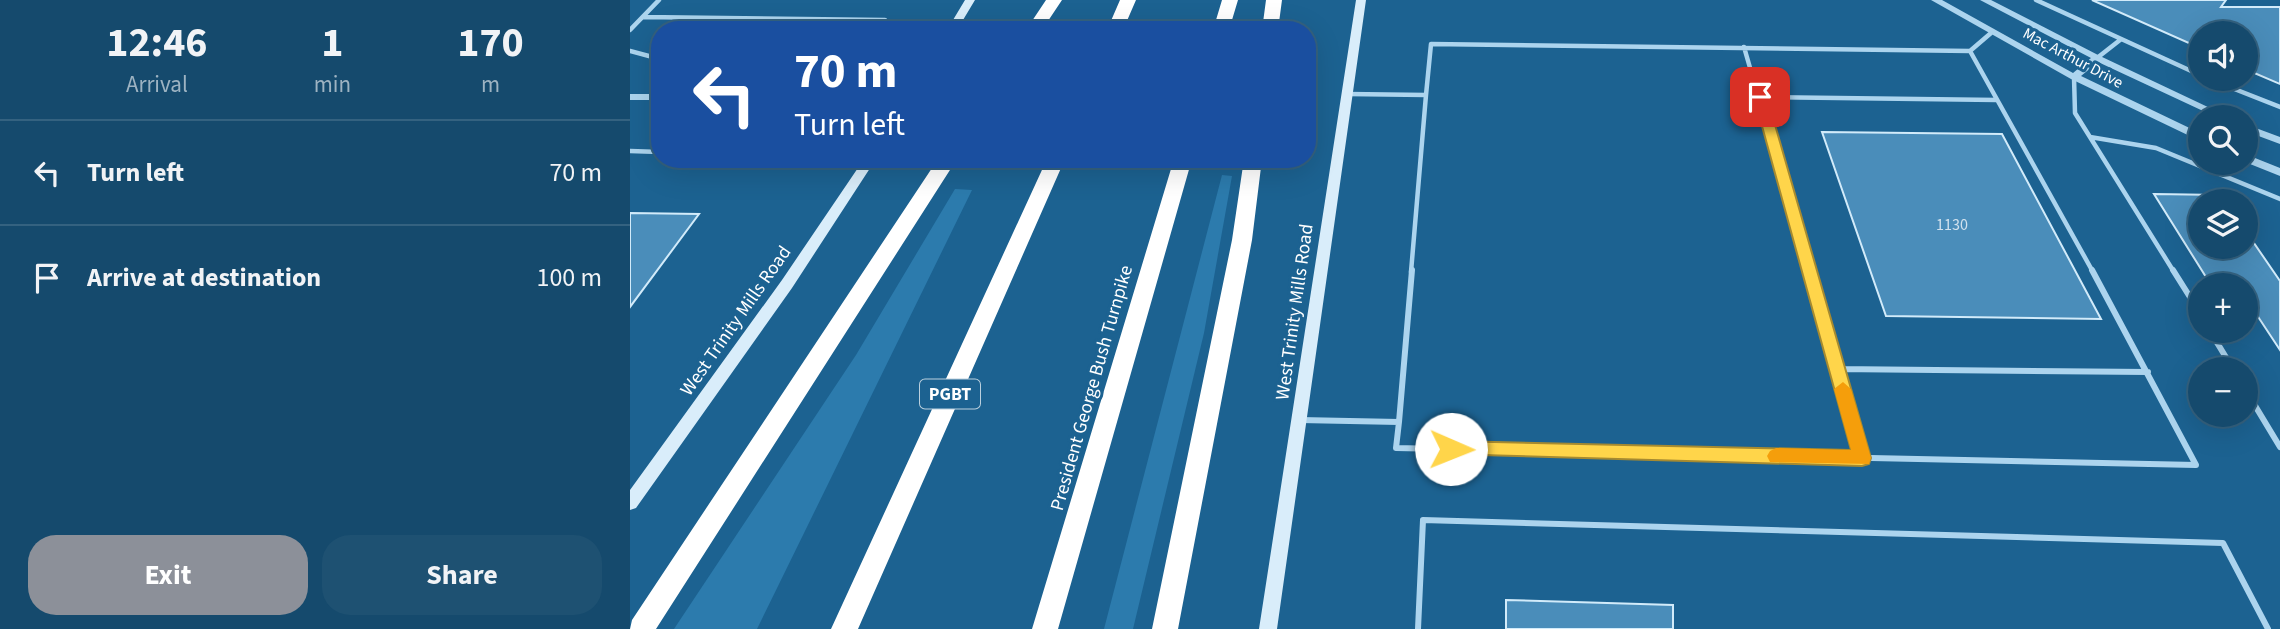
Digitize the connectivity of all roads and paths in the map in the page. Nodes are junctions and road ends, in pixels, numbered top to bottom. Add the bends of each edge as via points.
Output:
1 (659, 0) edge
2 (971, 0) edge
3 (1054, 0) edge
4 (1128, 0) edge
5 (1230, 0) edge
6 (1274, 0) edge
7 (1361, 0) edge
8 (1935, 0) edge
9 (1984, 0) edge
10 (2036, 0) edge
11 (643, 17) junction
12 (884, 21) edge
13 (958, 21) edge
14 (1040, 21) edge
15 (1119, 21) edge
16 (1224, 21) edge
17 (1271, 21) edge
18 (630, 30) edge
19 (1991, 33) junction
20 (2120, 40) junction
21 (1744, 47) junction
22 (630, 51) edge
23 (1970, 51) junction
24 (651, 57) edge
25 (2097, 58) junction
26 (2188, 70) edge
27 (2074, 77) junction
28 (2239, 91) edge
29 (1347, 94) junction
30 (1426, 95) junction
31 (630, 97) edge
32 (651, 97) edge
33 (1760, 97) junction
34 (1997, 100) junction
35 (2198, 105) edge
36 (2280, 107) edge
37 (2188, 131) edge
38 (2258, 132) edge
39 (2090, 137) junction
40 (2280, 141) edge
41 (630, 151) edge
42 (651, 152) edge
43 (2258, 163) edge
44 (864, 168) edge
45 (942, 168) edge
46 (1052, 168) edge
47 (1180, 168) edge
48 (1252, 168) edge
49 (2280, 172) edge
50 (2280, 199) edge
51 (2188, 294) edge
52 (1837, 369) junction
53 (2148, 372) junction
54 (2258, 411) edge
55 (1299, 420) junction
56 (1399, 422) junction
57 (2280, 447) edge
58 (1862, 458) junction
59 (630, 503) edge
60 (641, 629) edge
61 (844, 629) edge
62 (1045, 629) edge
63 (1165, 629) edge
64 (1268, 629) edge
65 (1418, 629) edge
66 (2268, 629) edge

1 - 11 lane
2 - 13 main road
3 - 14 highway
4 - 15 highway
5 - 16 highway
6 - 17 highway
7 - 29 main road, West Trinity Mills Road
8 - 19 street, Mac Arthur Drive
9 - 25 street, Mac Arthur Drive
10 - 20 lane
11 - 12 lane
11 - 18 lane
19 - 23 lane
19 - 27 street, Mac Arthur Drive
20 - 25 lane
20 - 26 lane
21 - 23 lane
21 - 30 lane via 1431,44
21 - 33 lane
22 - 24 lane
23 - 34 lane
25 - 27 street
25 - 35 street, Mac Arthur Drive
27 - 37 street, Mac Arthur Drive
27 - 39 lane via 2075,113
28 - 36 lane
29 - 30 lane
29 - 55 main road, West Trinity Mills Road
30 - 56 lane
31 - 32 street
33 - 34 lane
33 - 52 lane
34 - 53 lane
38 - 40 street
39 - 50 lane via 2156,148
39 - 51 lane
41 - 42 lane
43 - 49 street
44 - 59 main road, West Trinity Mills Road
45 - 60 highway
46 - 61 highway, PGBT
47 - 62 highway, President George Bush Turnpike
48 - 63 highway via 1242,240
52 - 53 lane
52 - 58 lane
53 - 58 lane via 2196,465
54 - 57 lane
55 - 56 lane
55 - 64 main road, West Trinity Mills Road
56 - 58 lane via 1396,447
65 - 66 lane via 1423,520 2223,543

